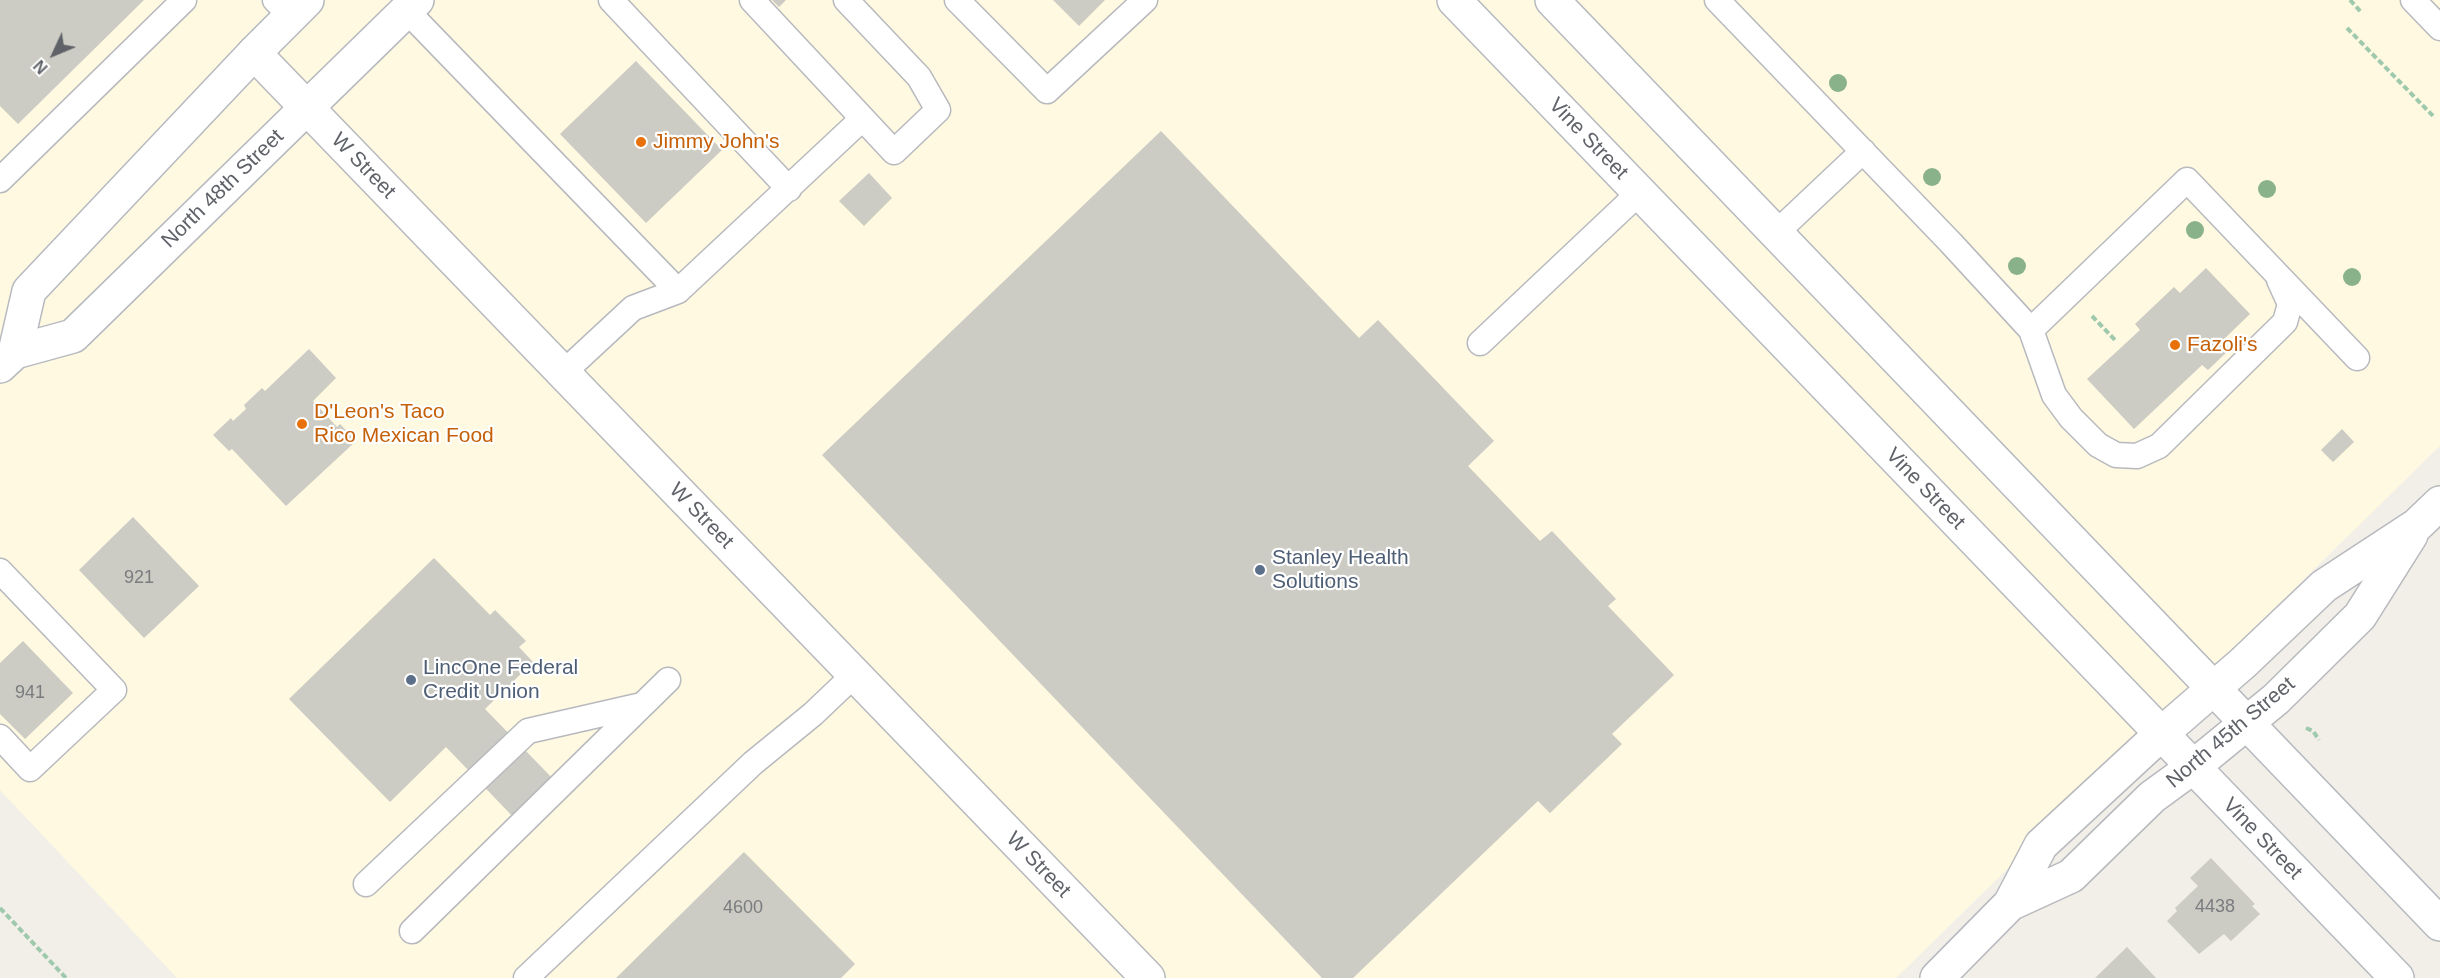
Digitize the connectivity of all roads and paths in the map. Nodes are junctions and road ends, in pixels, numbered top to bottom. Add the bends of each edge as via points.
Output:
1 (184, 0) edge
2 (611, 0) edge
3 (752, 0) edge
4 (846, 0) edge
5 (957, 0) edge
6 (1145, 0) edge
7 (1454, 0) edge
8 (1552, 0) edge
9 (1717, 0) edge
10 (2350, 0) edge
11 (2413, 0) edge
12 (291, 5) edge
13 (412, 5) edge
14 (2362, 13) dead end
15 (2347, 28) dead end
16 (2440, 28) edge
17 (254, 53) junction
18 (306, 108) junction
19 (2435, 118) dead end
20 (862, 119) junction
21 (1863, 151) junction
22 (0, 180) edge
23 (789, 189) junction
24 (1640, 192) junction
25 (1776, 233) junction
26 (2276, 271) junction
27 (678, 291) junction
28 (2091, 315) dead end
29 (2031, 330) junction
30 (2116, 341) dead end
31 (1480, 343) dead end
32 (5, 351) edge
33 (2357, 358) dead end
34 (563, 374) junction
35 (2429, 514) edge
36 (4, 583) edge
37 (854, 675) junction
38 (668, 680) dead end
39 (2213, 689) junction
40 (643, 705) junction
41 (2246, 723) junction
42 (2161, 734) junction
43 (0, 737) edge
44 (2193, 767) junction
45 (366, 884) dead end
46 (2010, 904) junction
47 (0, 908) edge
48 (2440, 924) edge
49 (412, 931) dead end
50 (66, 978) edge
51 (526, 978) edge
52 (1148, 978) edge
53 (1937, 978) edge
54 (2397, 978) edge

1 - 22 lane
2 - 23 lane
3 - 20 lane
4 - 20 lane via 919,77 938,110 894,152
5 - 6 lane via 1047,91
7 - 24 main road, Vine Street
8 - 25 main road
9 - 21 lane
10 - 14 path
11 - 16 lane
12 - 17 main road, North 48th Street
13 - 18 main road, North 48th Street
13 - 27 lane
15 - 19 path
17 - 18 main road, W Street
17 - 32 main road, North 48th Street via 29,291
18 - 32 main road, North 48th Street via 73,336
18 - 34 main road, W Street
20 - 23 lane
21 - 25 lane
21 - 29 lane
23 - 27 lane
24 - 31 lane
24 - 42 main road, Vine Street
25 - 39 main road
26 - 29 lane via 2187,180
26 - 29 lane via 2290,304 2285,322 2159,446 2137,456 2116,455 2098,445 2071,418 2054,395
26 - 33 lane
27 - 34 lane via 633,308
28 - 30 path
34 - 37 main road, W Street
35 - 39 main road, North 45th Street via 2324,586
35 - 41 main road, North 45th Street via 2360,616 2276,699
36 - 43 lane via 114,690 30,770
37 - 51 lane via 753,763
37 - 52 main road, W Street
38 - 40 lane
39 - 41 main road
39 - 42 main road, North 45th Street
40 - 45 lane via 528,731
40 - 49 lane
41 - 44 main road, North 45th Street
41 - 48 main road
42 - 44 main road, Vine Street
42 - 46 main road, North 45th Street via 2042,845
44 - 46 main road, North 45th Street via 2152,797 2071,876
44 - 54 main road, Vine Street
46 - 53 main road, North 45th Street
47 - 50 path

